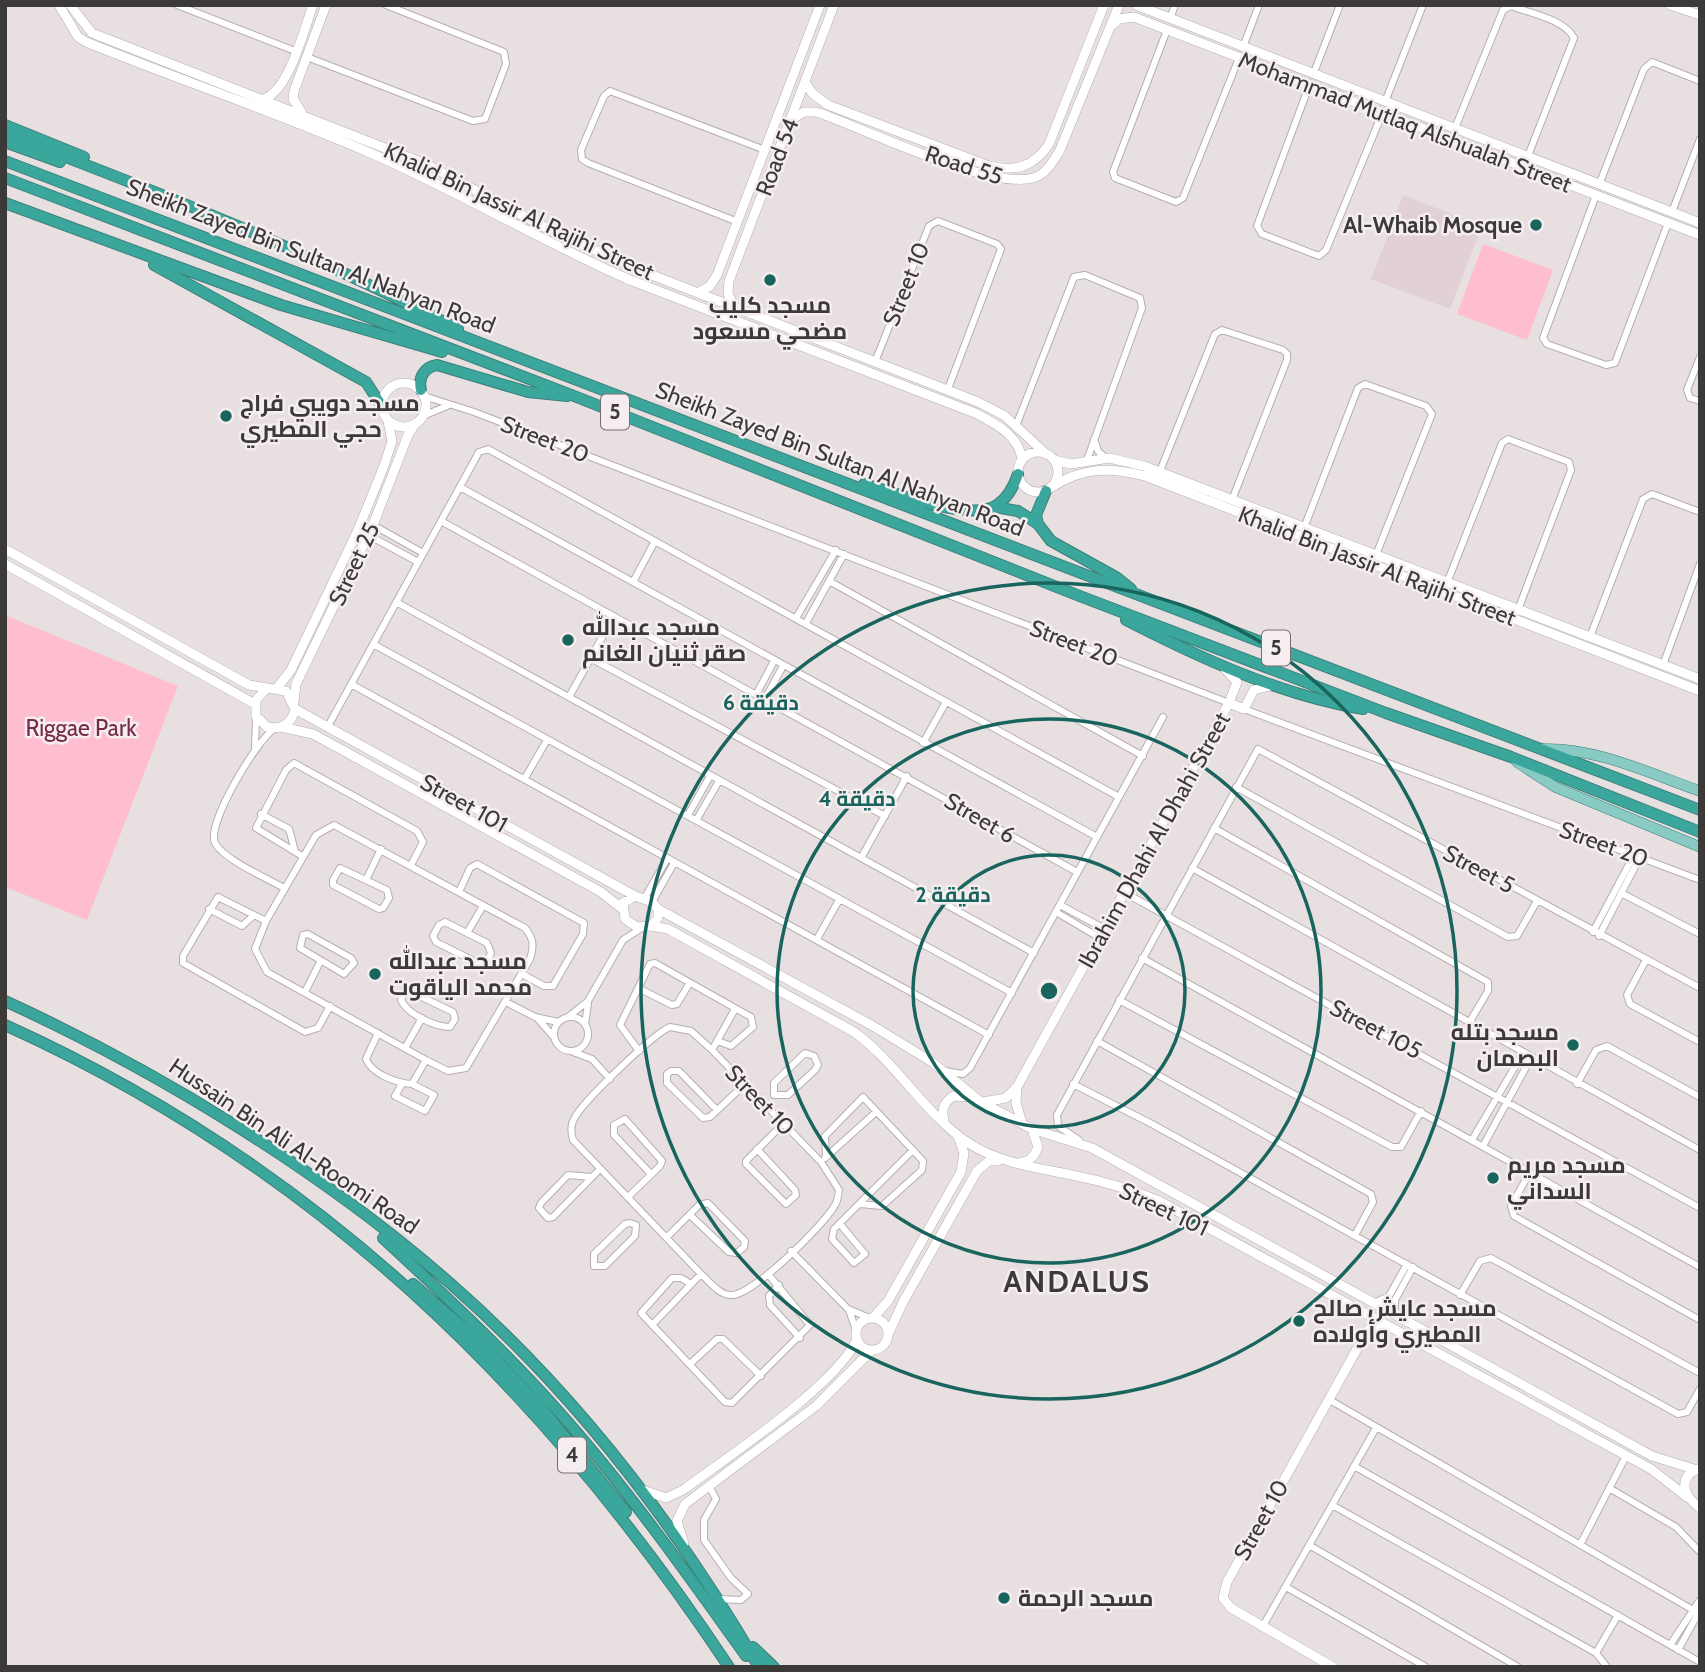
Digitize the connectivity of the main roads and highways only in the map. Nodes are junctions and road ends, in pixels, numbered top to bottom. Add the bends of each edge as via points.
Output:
1 (5, 125) edge
2 (5, 134) edge
3 (5, 142) edge
4 (5, 162) edge
5 (111, 174) junction
6 (5, 178) edge
7 (5, 204) edge
8 (124, 248) junction
9 (498, 350) junction
10 (492, 365) junction
11 (422, 393) road end
12 (575, 396) junction
13 (381, 405) road end
14 (819, 473) junction
15 (1018, 474) road end
16 (1049, 489) road end
17 (995, 507) junction
18 (1038, 524) junction
19 (1077, 595) junction
20 (1141, 598) junction
21 (1386, 713) junction
22 (1543, 749) junction
23 (1511, 757) junction
24 (1700, 791) edge
25 (1700, 810) edge
26 (1700, 832) edge
27 (1700, 846) edge
28 (5, 1001) edge
29 (5, 1025) edge
30 (342, 1200) junction
31 (387, 1267) junction
32 (736, 1628) junction
33 (729, 1667) edge
34 (734, 1667) edge
35 (753, 1667) edge
36 (759, 1667) edge
37 (774, 1667) edge

1 - 5 highway via 70,150
2 - 5 highway
3 - 5 highway via 69,165
4 - 9 highway, Sheikh Zayed Bin Sultan Al Nahyan Road / 5
5 - 9 highway via 344,270
6 - 10 highway, Sheikh Zayed Bin Sultan Al Nahyan Road / 5
7 - 8 highway
8 - 10 highway via 345,326
8 - 13 highway via 361,379 372,387
9 - 14 highway, Sheikh Zayed Bin Sultan Al Nahyan Road / 5
10 - 12 highway, Sheikh Zayed Bin Sultan Al Nahyan Road / 5
11 - 12 highway via 423,374 437,365 527,392
12 - 19 highway, Sheikh Zayed Bin Sultan Al Nahyan Road / 5
14 - 17 highway via 970,512
14 - 20 highway, Sheikh Zayed Bin Sultan Al Nahyan Road / 5
15 - 17 highway
16 - 18 highway via 1037,508
17 - 18 highway via 1018,511
18 - 20 highway via 1051,541 1116,577
19 - 21 highway, Sheikh Zayed Bin Sultan Al Nahyan Road / 5
19 - 21 highway via 1220,665 1275,685
20 - 22 highway, Sheikh Zayed Bin Sultan Al Nahyan Road / 5
21 - 23 highway, Sheikh Zayed Bin Sultan Al Nahyan Road / 5
22 - 24 main road, Sheikh Zayed Bin Sultan Al Nahyan Road via 1607,760
22 - 25 highway, Sheikh Zayed Bin Sultan Al Nahyan Road / 5
23 - 26 highway, Sheikh Zayed Bin Sultan Al Nahyan Road / 5
23 - 27 main road, Sheikh Zayed Bin Sultan Al Nahyan Road via 1555,788
28 - 30 highway, Hussain Bin Ali Al-Roomi Road / 4 via 137,1065
29 - 31 highway, Hussain Bin Ali Al-Roomi Road / 4 via 124,1083 195,1127 271,1178
30 - 32 highway, Hussain Bin Ali Al-Roomi Road / 4 via 418,1256 519,1349 577,1412 689,1555
30 - 35 highway via 497,1346 559,1412 626,1493
31 - 33 highway, Hussain Bin Ali Al-Roomi Road / 4 via 471,1347 569,1452 676,1588
31 - 34 highway via 426,1293 539,1405 611,1491
32 - 36 highway, Hussain Bin Ali Al-Roomi Road / 4
32 - 37 highway

